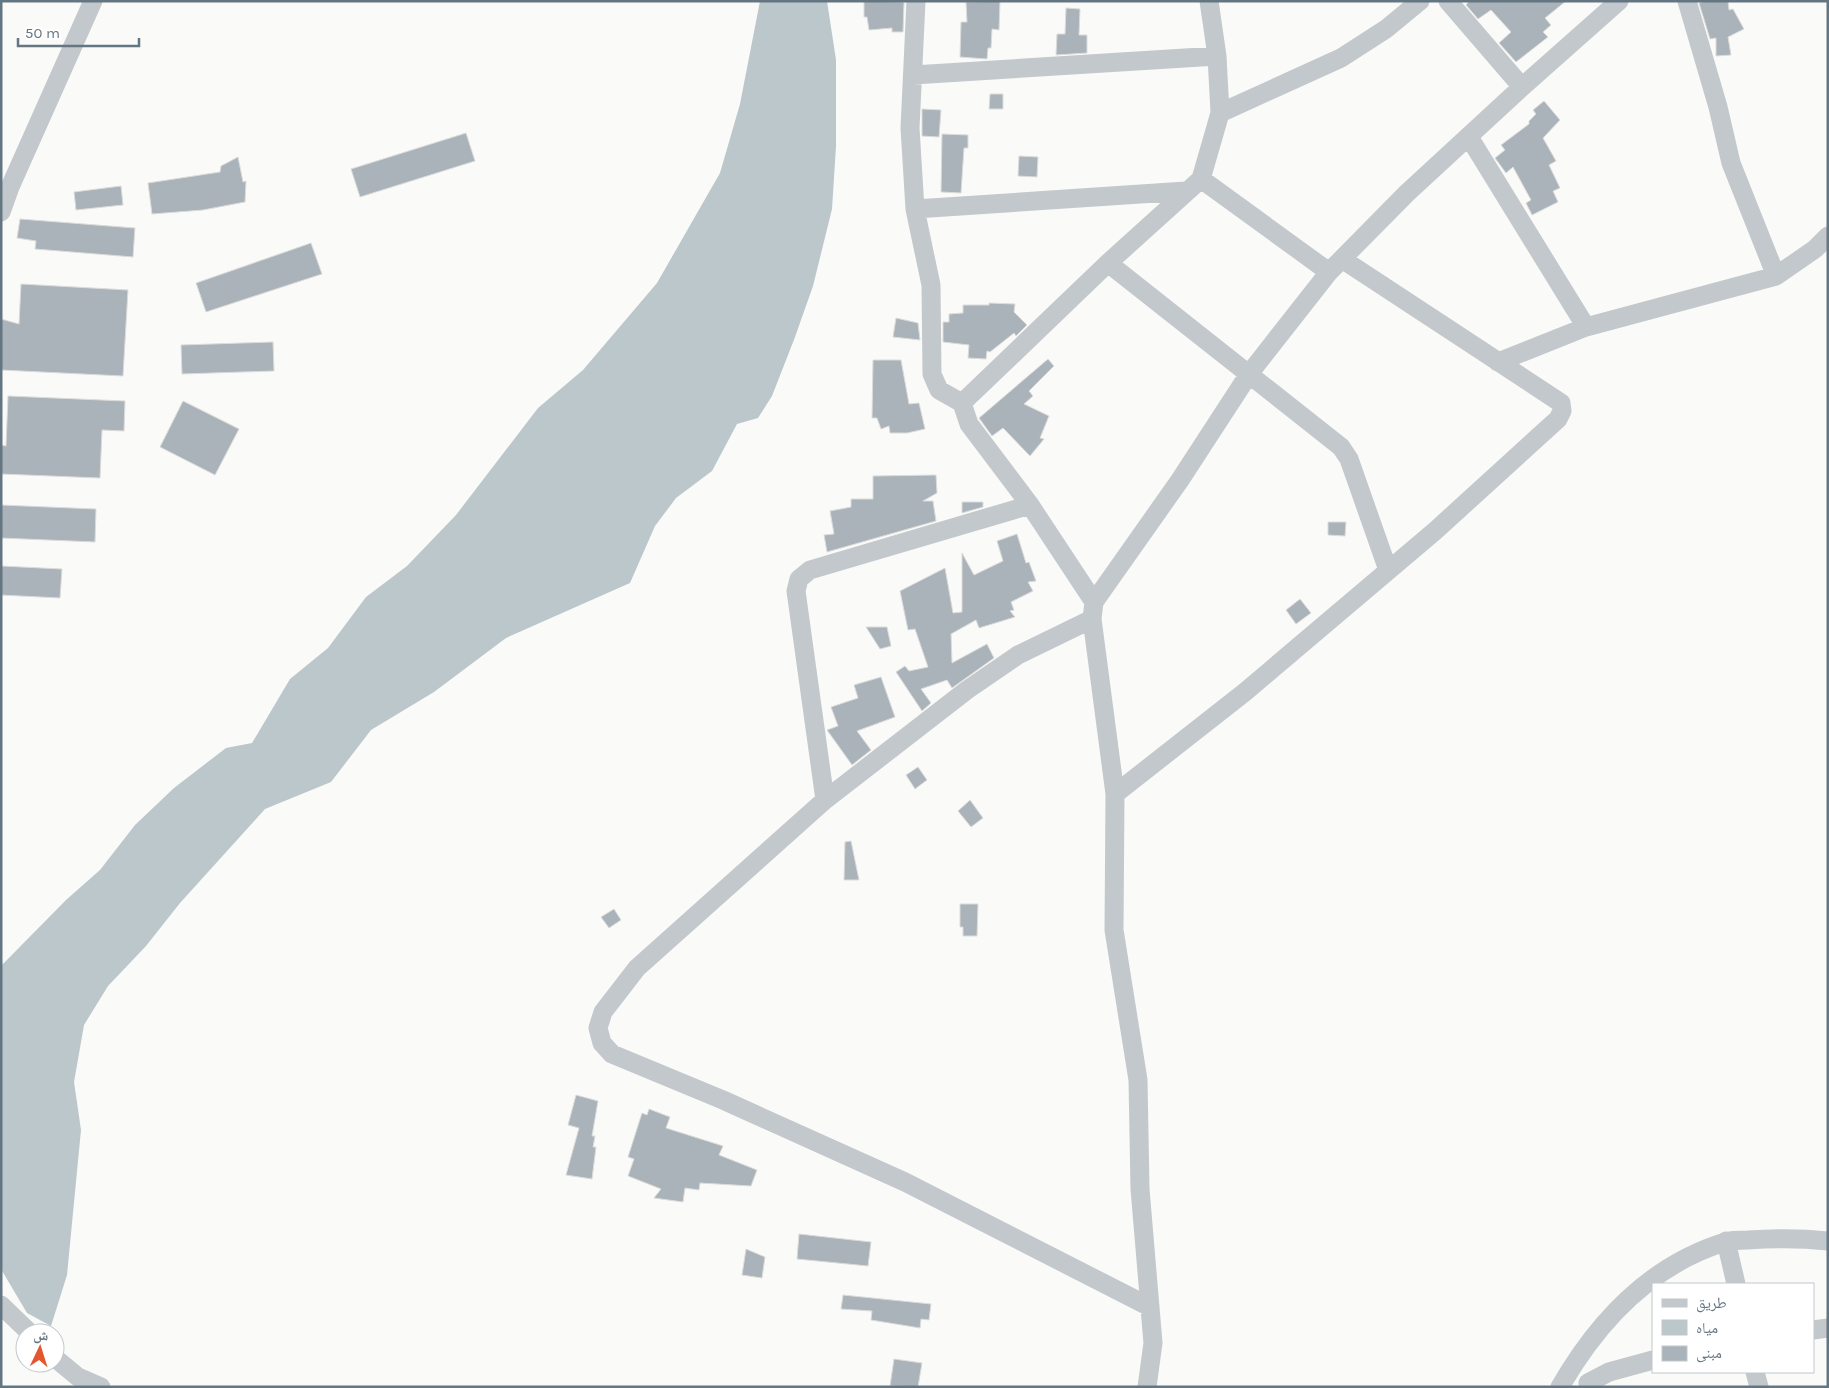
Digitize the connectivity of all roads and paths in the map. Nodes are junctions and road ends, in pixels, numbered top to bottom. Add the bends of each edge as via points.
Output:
1 (93, 1) edge
2 (916, 1) edge
3 (1209, 1) edge
4 (1420, 1) edge
5 (1448, 1) edge
6 (1619, 1) edge
7 (1687, 1) edge
8 (1217, 56) junction
9 (913, 75) junction
10 (1522, 87) junction
11 (1220, 112) junction
12 (1469, 137) junction
13 (1201, 178) junction
14 (1186, 192) junction
15 (915, 209) junction
16 (1, 212) edge
17 (1828, 236) edge
18 (1108, 263) junction
19 (1335, 265) junction
20 (1776, 276) junction
21 (1586, 327) junction
22 (1498, 362) junction
23 (1249, 374) junction
24 (962, 403) junction
25 (1030, 505) junction
26 (1388, 570) junction
27 (1093, 611) junction
28 (1115, 794) junction
29 (825, 800) junction
30 (1828, 1241) edge
31 (1726, 1242) junction
32 (1736, 1283) edge
33 (1, 1305) edge
34 (1150, 1307) junction
35 (20, 1323) edge
36 (1828, 1328) edge
37 (1814, 1330) edge
38 (1652, 1360) edge
39 (65, 1366) edge
40 (1570, 1368) junction
41 (1755, 1373) edge
42 (1590, 1385) edge
43 (101, 1387) edge
44 (1146, 1387) edge
45 (1560, 1387) edge
46 (1759, 1387) edge

1 - 16 street
2 - 9 street
3 - 8 street
4 - 11 street via 1386,29 1341,58
5 - 10 street
6 - 10 street
7 - 20 street via 1731,163
8 - 9 street
8 - 11 street
9 - 15 street via 910,128
10 - 12 street
11 - 13 street
12 - 19 street
12 - 21 street
13 - 14 street
13 - 19 street
14 - 15 street
14 - 18 street
15 - 24 street via 931,285 932,374 939,390
17 - 20 street
18 - 23 street
18 - 24 street
19 - 22 street
19 - 23 street
20 - 21 street
21 - 22 street
22 - 26 street via 1561,403 1558,419
23 - 26 street via 1341,447 1349,459
23 - 27 street
24 - 25 street via 969,424
25 - 27 street
25 - 29 street via 810,570 799,579 796,591
26 - 28 street via 1245,692
27 - 28 street
27 - 29 street via 1010,660 967,690
28 - 34 street via 1114,930 1138,1080 1140,1190
29 - 34 street via 637,968 602,1012 598,1028 602,1043 612,1054 904,1182
30 - 31 street via 1786,1237
31 - 32 street
31 - 40 street via 1659,1273 1627,1298
33 - 35 street
34 - 44 street via 1153,1343
36 - 37 street
38 - 42 street via 1609,1372
39 - 43 street via 78,1377
40 - 42 street
40 - 45 street
41 - 46 street

